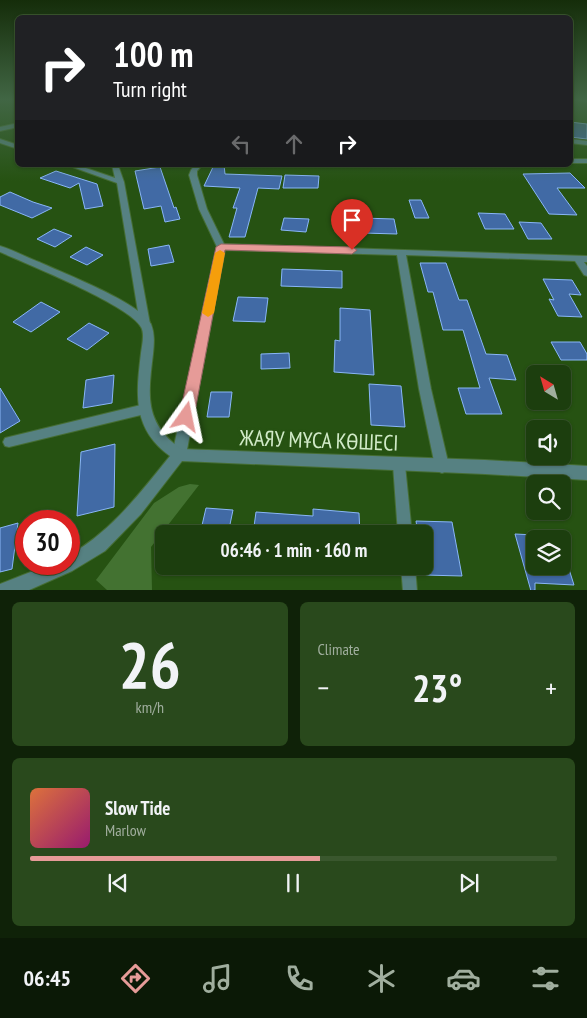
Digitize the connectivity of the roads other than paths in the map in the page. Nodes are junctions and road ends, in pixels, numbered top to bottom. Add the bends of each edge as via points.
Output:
1 (0, 141) edge
2 (573, 141) edge
3 (587, 143) edge
4 (15, 146) edge
5 (573, 161) edge
6 (587, 161) edge
7 (76, 167) edge
8 (116, 167) edge
9 (196, 167) edge
10 (120, 182) junction
11 (221, 247) junction
12 (0, 249) edge
13 (401, 253) junction
14 (582, 259) edge
15 (587, 273) edge
16 (144, 324) junction
17 (145, 409) junction
18 (9, 442) dead end
19 (179, 455) junction
20 (399, 465) junction
21 (442, 466) junction
22 (587, 473) edge
23 (405, 525) edge
24 (409, 575) edge
25 (410, 589) dead end
26 (4, 590) edge

1 - 4 street
2 - 3 street
5 - 6 street
7 - 10 street
8 - 10 street
9 - 11 street via 193,175 203,209
10 - 16 street
11 - 13 street
11 - 19 street
12 - 16 street via 114,302
13 - 14 street
13 - 21 street
14 - 15 street
16 - 17 street via 148,341 143,389
17 - 18 lane
17 - 19 street via 152,431 167,448
19 - 20 street, ЖАЯУ МҰСА КӨШЕСІ
19 - 26 street via 134,512 87,554 60,569
20 - 21 street, ЖАЯУ МҰСА КӨШЕСІ
20 - 23 lane
21 - 22 street, ЖАЯУ МҰСА КӨШЕСІ
24 - 25 lane

